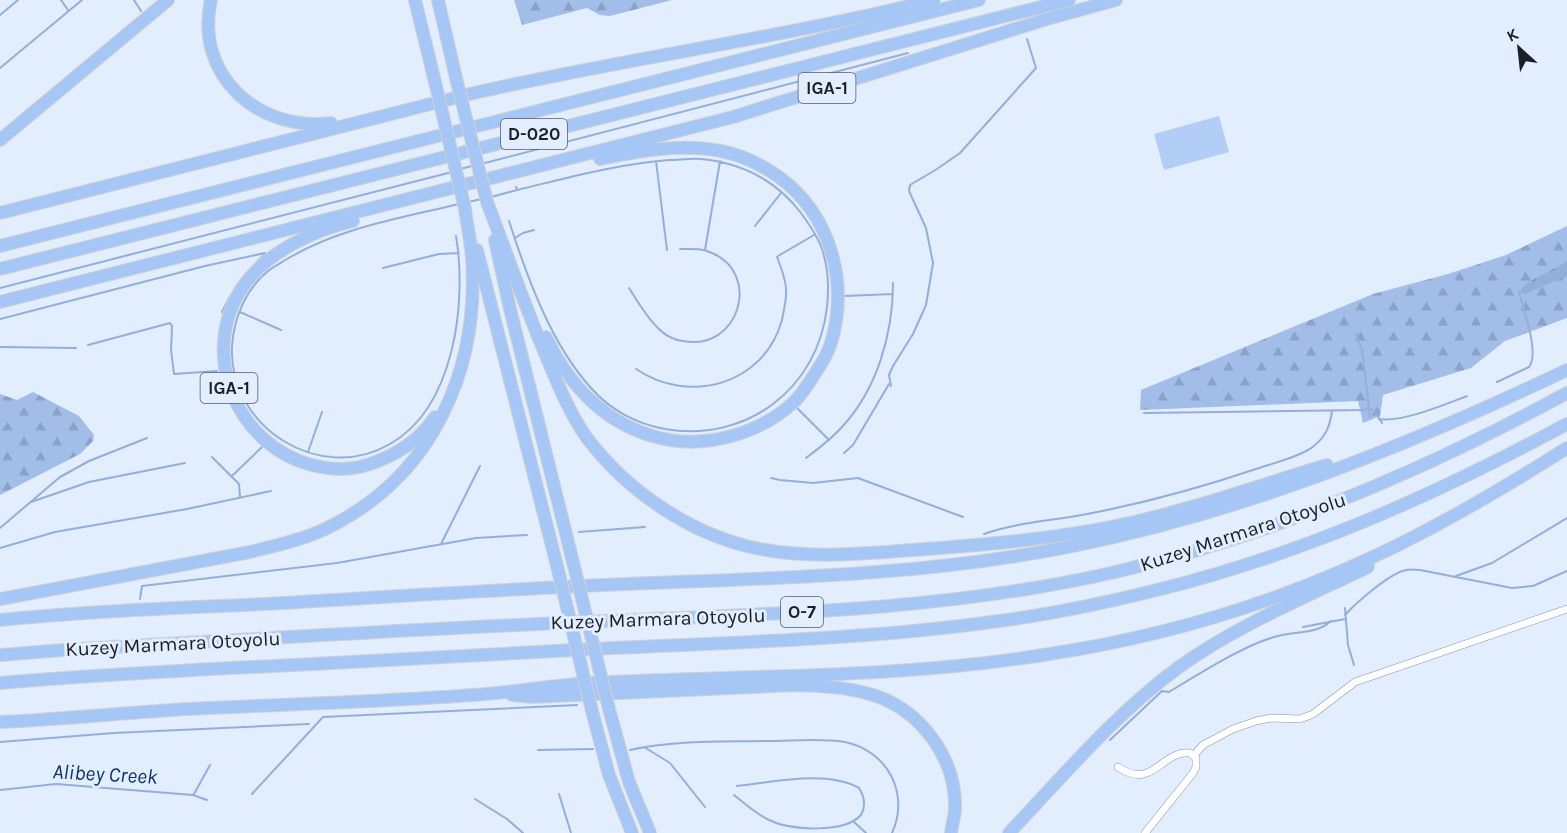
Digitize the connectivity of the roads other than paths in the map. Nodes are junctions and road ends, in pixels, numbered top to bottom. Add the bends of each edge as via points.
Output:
1 (168, 0) edge
2 (211, 0) edge
3 (407, 0) edge
4 (415, 0) edge
5 (438, 0) edge
6 (934, 0) edge
7 (979, 0) edge
8 (1069, 0) edge
9 (1116, 0) edge
10 (425, 42) junction
11 (409, 108) junction
12 (0, 140) edge
13 (536, 166) junction
14 (442, 189) junction
15 (487, 202) junction
16 (465, 209) junction
17 (0, 213) edge
18 (0, 246) edge
19 (513, 268) junction
20 (0, 269) edge
21 (0, 302) edge
22 (464, 350) junction
23 (1567, 370) edge
24 (1567, 393) edge
25 (1567, 424) edge
26 (1567, 448) edge
27 (1389, 449) junction
28 (1510, 483) junction
29 (0, 600) edge
30 (1567, 609) edge
31 (0, 620) edge
32 (0, 655) edge
33 (0, 683) edge
34 (490, 694) junction
35 (0, 722) edge
36 (1194, 755) junction
37 (1118, 767) dead end
38 (632, 833) edge
39 (650, 833) edge
40 (951, 833) edge
41 (1009, 833) edge
42 (1145, 833) edge

1 - 12 highway
2 - 11 highway via 208,26 214,60 234,89 260,110 285,120 321,124
3 - 10 highway
4 - 10 highway
5 - 15 highway, bridge
6 - 11 highway
7 - 18 highway, D-020
8 - 20 highway, D-020
9 - 13 highway, IGA-1 via 733,117
10 - 16 highway, bridge
11 - 17 highway
13 - 14 highway, IGA-1
13 - 19 highway via 689,147 723,151 767,169 804,200 829,243 838,288 830,345 795,401 759,425 738,434 694,442 646,435 608,416 577,388 548,342
14 - 21 highway, IGA-1
14 - 22 highway, IGA-1 via 406,206 314,234 259,269 243,287 226,323 225,371 242,415 273,447 315,466 352,468 399,451 429,426 445,399
15 - 19 highway
15 - 39 highway, bridge via 609,709 629,782
16 - 22 highway, IGA-1 via 472,278
16 - 38 highway, bridge via 609,775
19 - 27 highway via 529,316 568,405 608,463 651,500 682,520 753,548 821,555 959,547 1067,535 1197,506
22 - 29 highway via 461,371 444,417 414,461 391,486 332,525 290,542 250,552
23 - 27 highway
24 - 32 highway, Kuzey Marmara Otoyolu / O-7 via 1434,462 1312,513 1163,560 1042,586 845,609
25 - 33 highway, Kuzey Marmara Otoyolu / O-7 via 1460,480 1296,548 1161,589 1001,621 836,638 371,660
26 - 28 highway
27 - 31 highway via 1269,493 1161,526 1051,550 941,567
28 - 34 highway via 1406,541 1318,580 1204,619 1096,646 971,664 553,685
28 - 41 highway via 1475,511 1232,634 1179,667 1138,699
30 - 36 street via 1355,682 1313,714 1300,719 1271,718 1233,729
34 - 35 highway
34 - 40 highway via 531,697 796,685 836,686 872,694 908,712 944,757 954,794
36 - 37 street via 1182,753 1141,775
36 - 42 street via 1193,774

